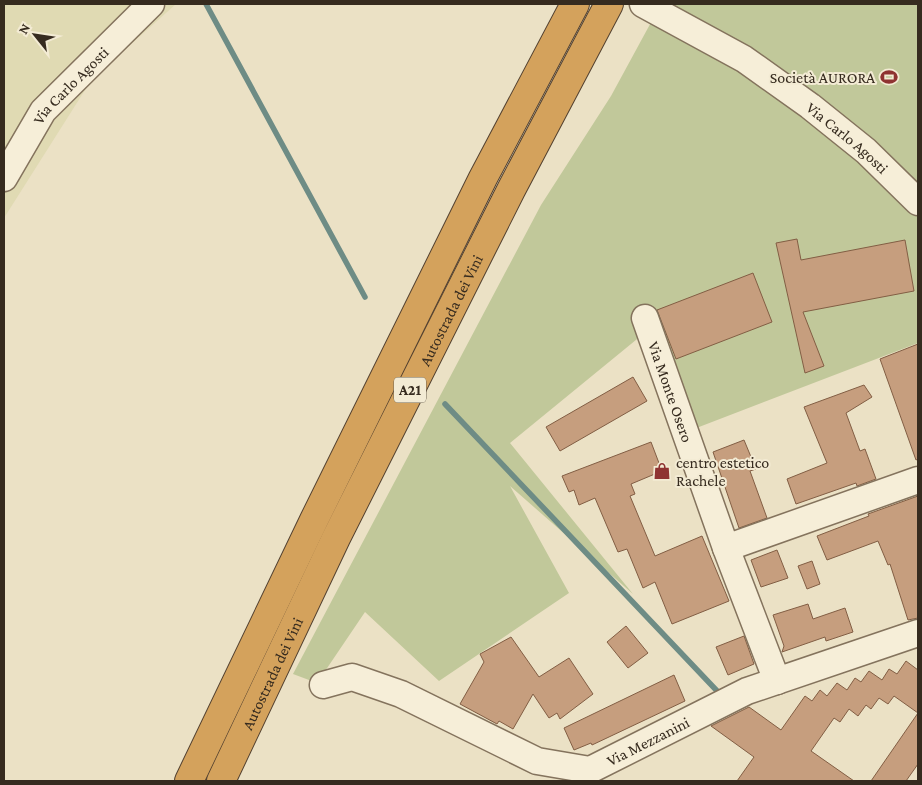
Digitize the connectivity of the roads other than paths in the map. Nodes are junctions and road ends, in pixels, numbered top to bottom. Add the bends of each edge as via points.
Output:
1 (151, 4) edge
2 (575, 4) edge
3 (609, 4) edge
4 (643, 4) edge
5 (4, 178) edge
6 (918, 202) edge
7 (645, 318) dead end
8 (918, 480) edge
9 (726, 548) junction
10 (918, 633) edge
11 (777, 681) junction
12 (323, 685) dead end
13 (189, 781) edge
14 (221, 781) edge

1 - 5 street, Via Carlo Agosti via 43,111
2 - 13 highway, Autostrada dei Vini / A21 via 483,178
3 - 14 highway, Autostrada dei Vini / A21 via 511,190 345,520
4 - 6 street, Via Carlo Agosti via 744,59 810,106 866,151
7 - 9 street, Via Monte Osero
8 - 9 street
9 - 11 street, Via Monte Osero
10 - 11 street, Via Mezzanini
11 - 12 street, Via Mezzanini via 747,691 590,770 537,761 401,694 352,677

